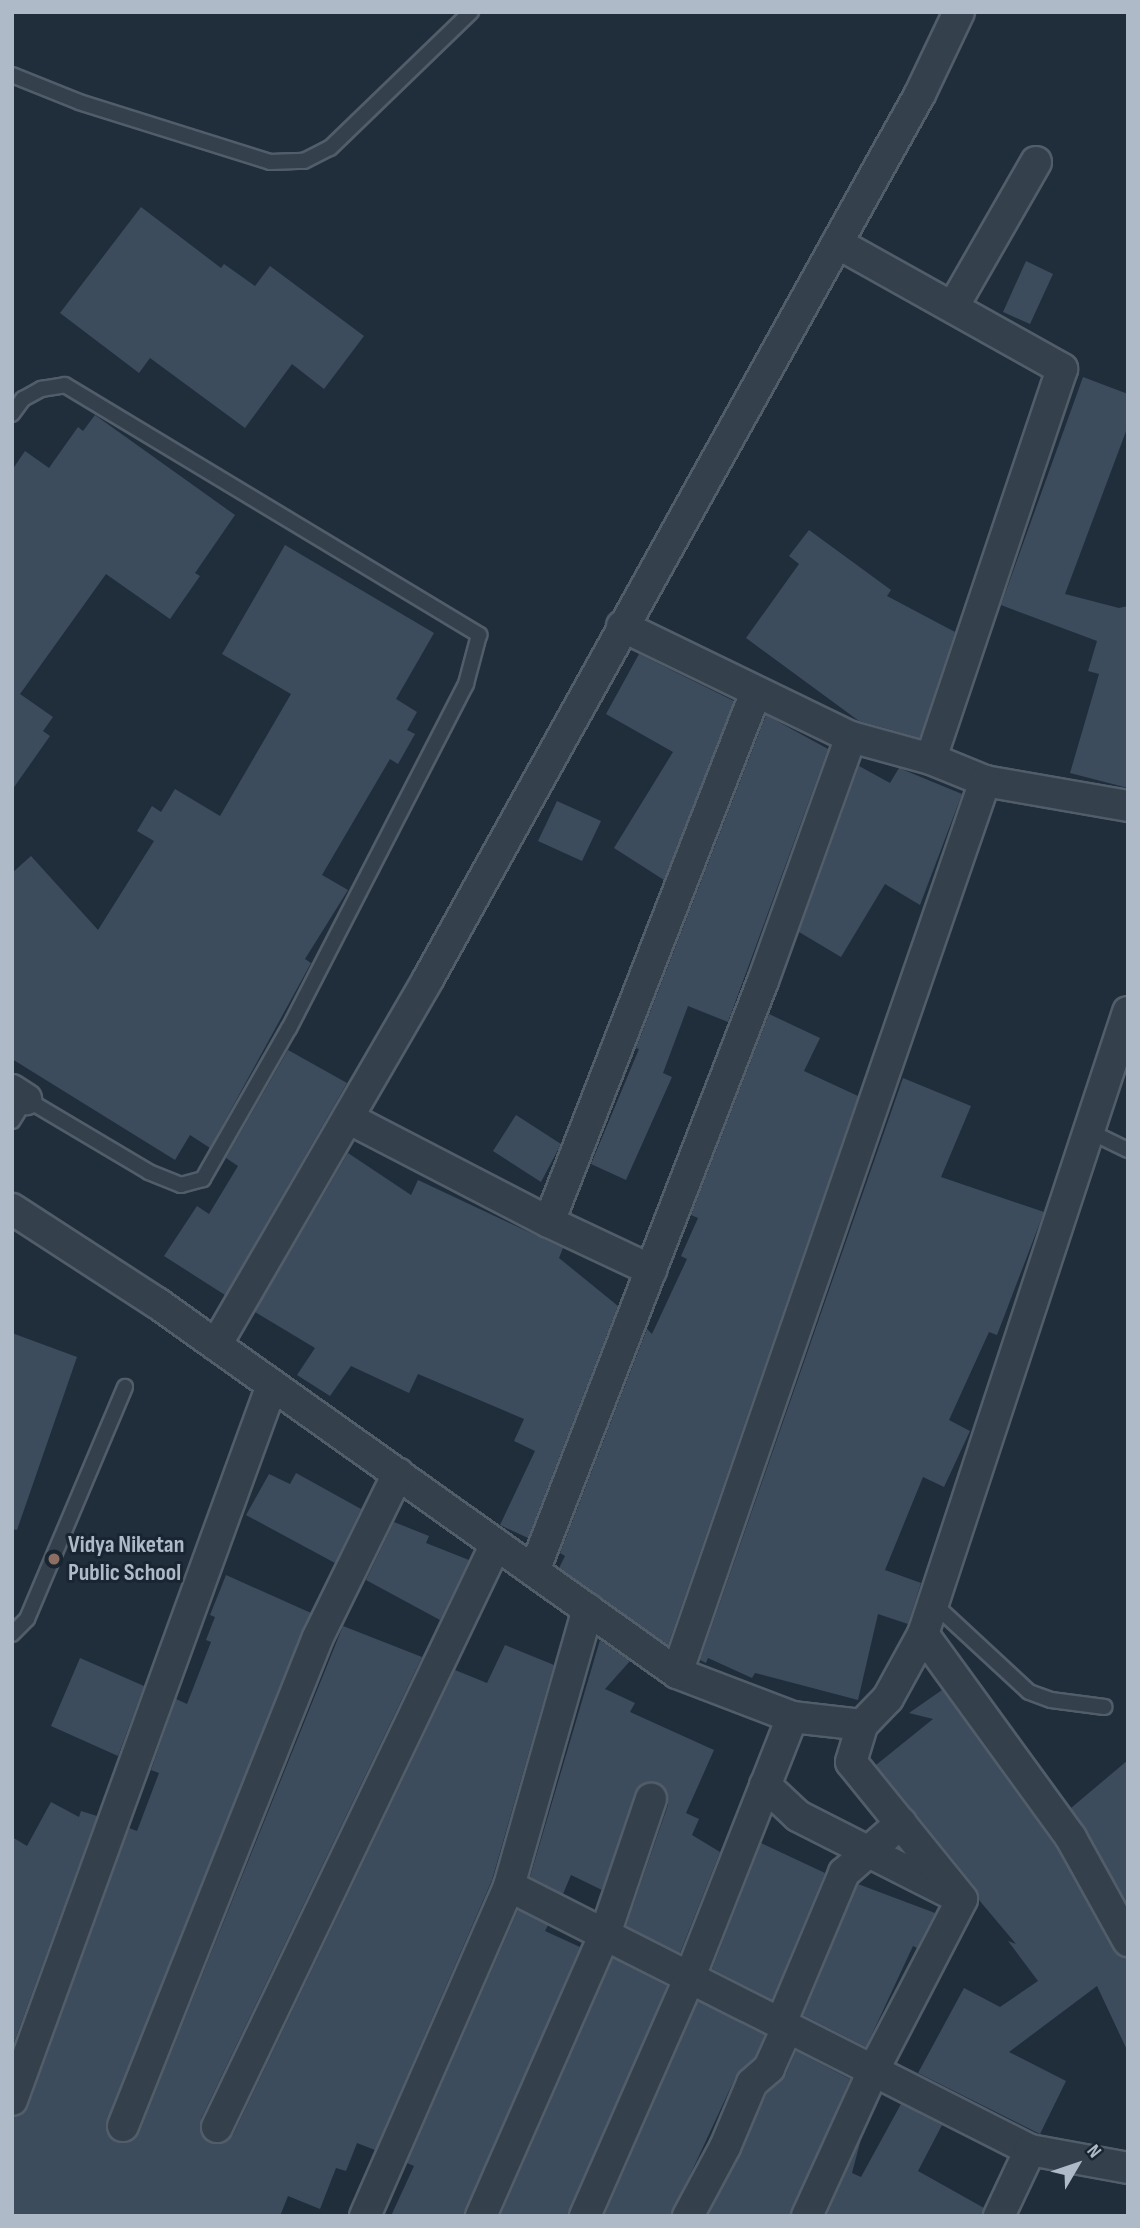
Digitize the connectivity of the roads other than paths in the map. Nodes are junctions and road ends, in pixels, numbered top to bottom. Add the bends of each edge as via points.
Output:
1 (471, 12) edge
2 (959, 12) edge
3 (12, 75) edge
4 (1037, 162) dead end
5 (837, 243) junction
6 (953, 307) junction
7 (12, 414) edge
8 (622, 626) junction
9 (756, 692) junction
10 (851, 737) junction
11 (931, 759) junction
12 (985, 781) junction
13 (1128, 806) edge
14 (1128, 1012) edge
15 (17, 1103) edge
16 (348, 1118) junction
17 (1089, 1131) junction
18 (1128, 1150) edge
19 (12, 1209) edge
20 (549, 1223) junction
21 (651, 1270) junction
22 (216, 1345) junction
23 (272, 1385) junction
24 (125, 1387) dead end
25 (398, 1474) junction
26 (496, 1544) junction
27 (534, 1571) junction
28 (934, 1604) junction
29 (588, 1609) junction
30 (12, 1633) edge
31 (923, 1634) junction
32 (677, 1672) junction
33 (1105, 1707) dead end
34 (792, 1717) junction
35 (862, 1725) junction
36 (765, 1785) junction
37 (651, 1799) dead end
38 (901, 1823) junction
39 (866, 1854) junction
40 (509, 1885) junction
41 (962, 1899) junction
42 (606, 1934) junction
43 (1128, 1941) edge
44 (691, 1974) junction
45 (785, 2025) junction
46 (874, 2069) junction
47 (12, 2100) edge
48 (123, 2126) dead end
49 (217, 2127) dead end
50 (1030, 2150) junction
51 (1128, 2168) edge
52 (365, 2216) edge
53 (481, 2216) edge
54 (585, 2216) edge
55 (688, 2216) edge
56 (807, 2216) edge
57 (999, 2216) edge

1 - 3 lane via 330,148 304,161 270,162 79,102
2 - 5 street via 920,94
4 - 6 street
5 - 6 street
5 - 8 street
6 - 11 street via 1062,369
7 - 15 lane via 23,399 41,389 65,385 479,635 466,684 289,1028 203,1179 181,1185 149,1172
8 - 9 street
8 - 16 street
9 - 10 street
9 - 20 street
10 - 11 street
10 - 21 street via 764,981
11 - 12 street
12 - 13 street
12 - 32 street
14 - 17 street
16 - 20 street
16 - 22 street
17 - 18 lane
17 - 28 street
19 - 22 street
20 - 21 street
21 - 27 street
22 - 23 street
23 - 25 street
23 - 47 street
24 - 30 lane via 27,1619
25 - 26 street
25 - 48 street via 318,1637
26 - 27 street
26 - 49 street
27 - 29 street
28 - 31 street
28 - 33 lane via 1029,1692 1051,1700
29 - 32 street
29 - 40 street
31 - 35 street via 888,1698
31 - 43 street via 1071,1838
32 - 34 street
34 - 35 street
34 - 36 street
35 - 38 street via 851,1762
36 - 39 street via 798,1816
36 - 44 street
37 - 42 street
38 - 39 street
38 - 41 street
39 - 41 street
39 - 45 street via 844,1873
40 - 42 street
40 - 52 street
41 - 46 street
42 - 44 street
42 - 53 street
44 - 45 street
44 - 54 street
45 - 46 street
45 - 55 street via 769,2068 752,2082 725,2147
46 - 50 street
46 - 56 street
50 - 51 street
50 - 57 street

